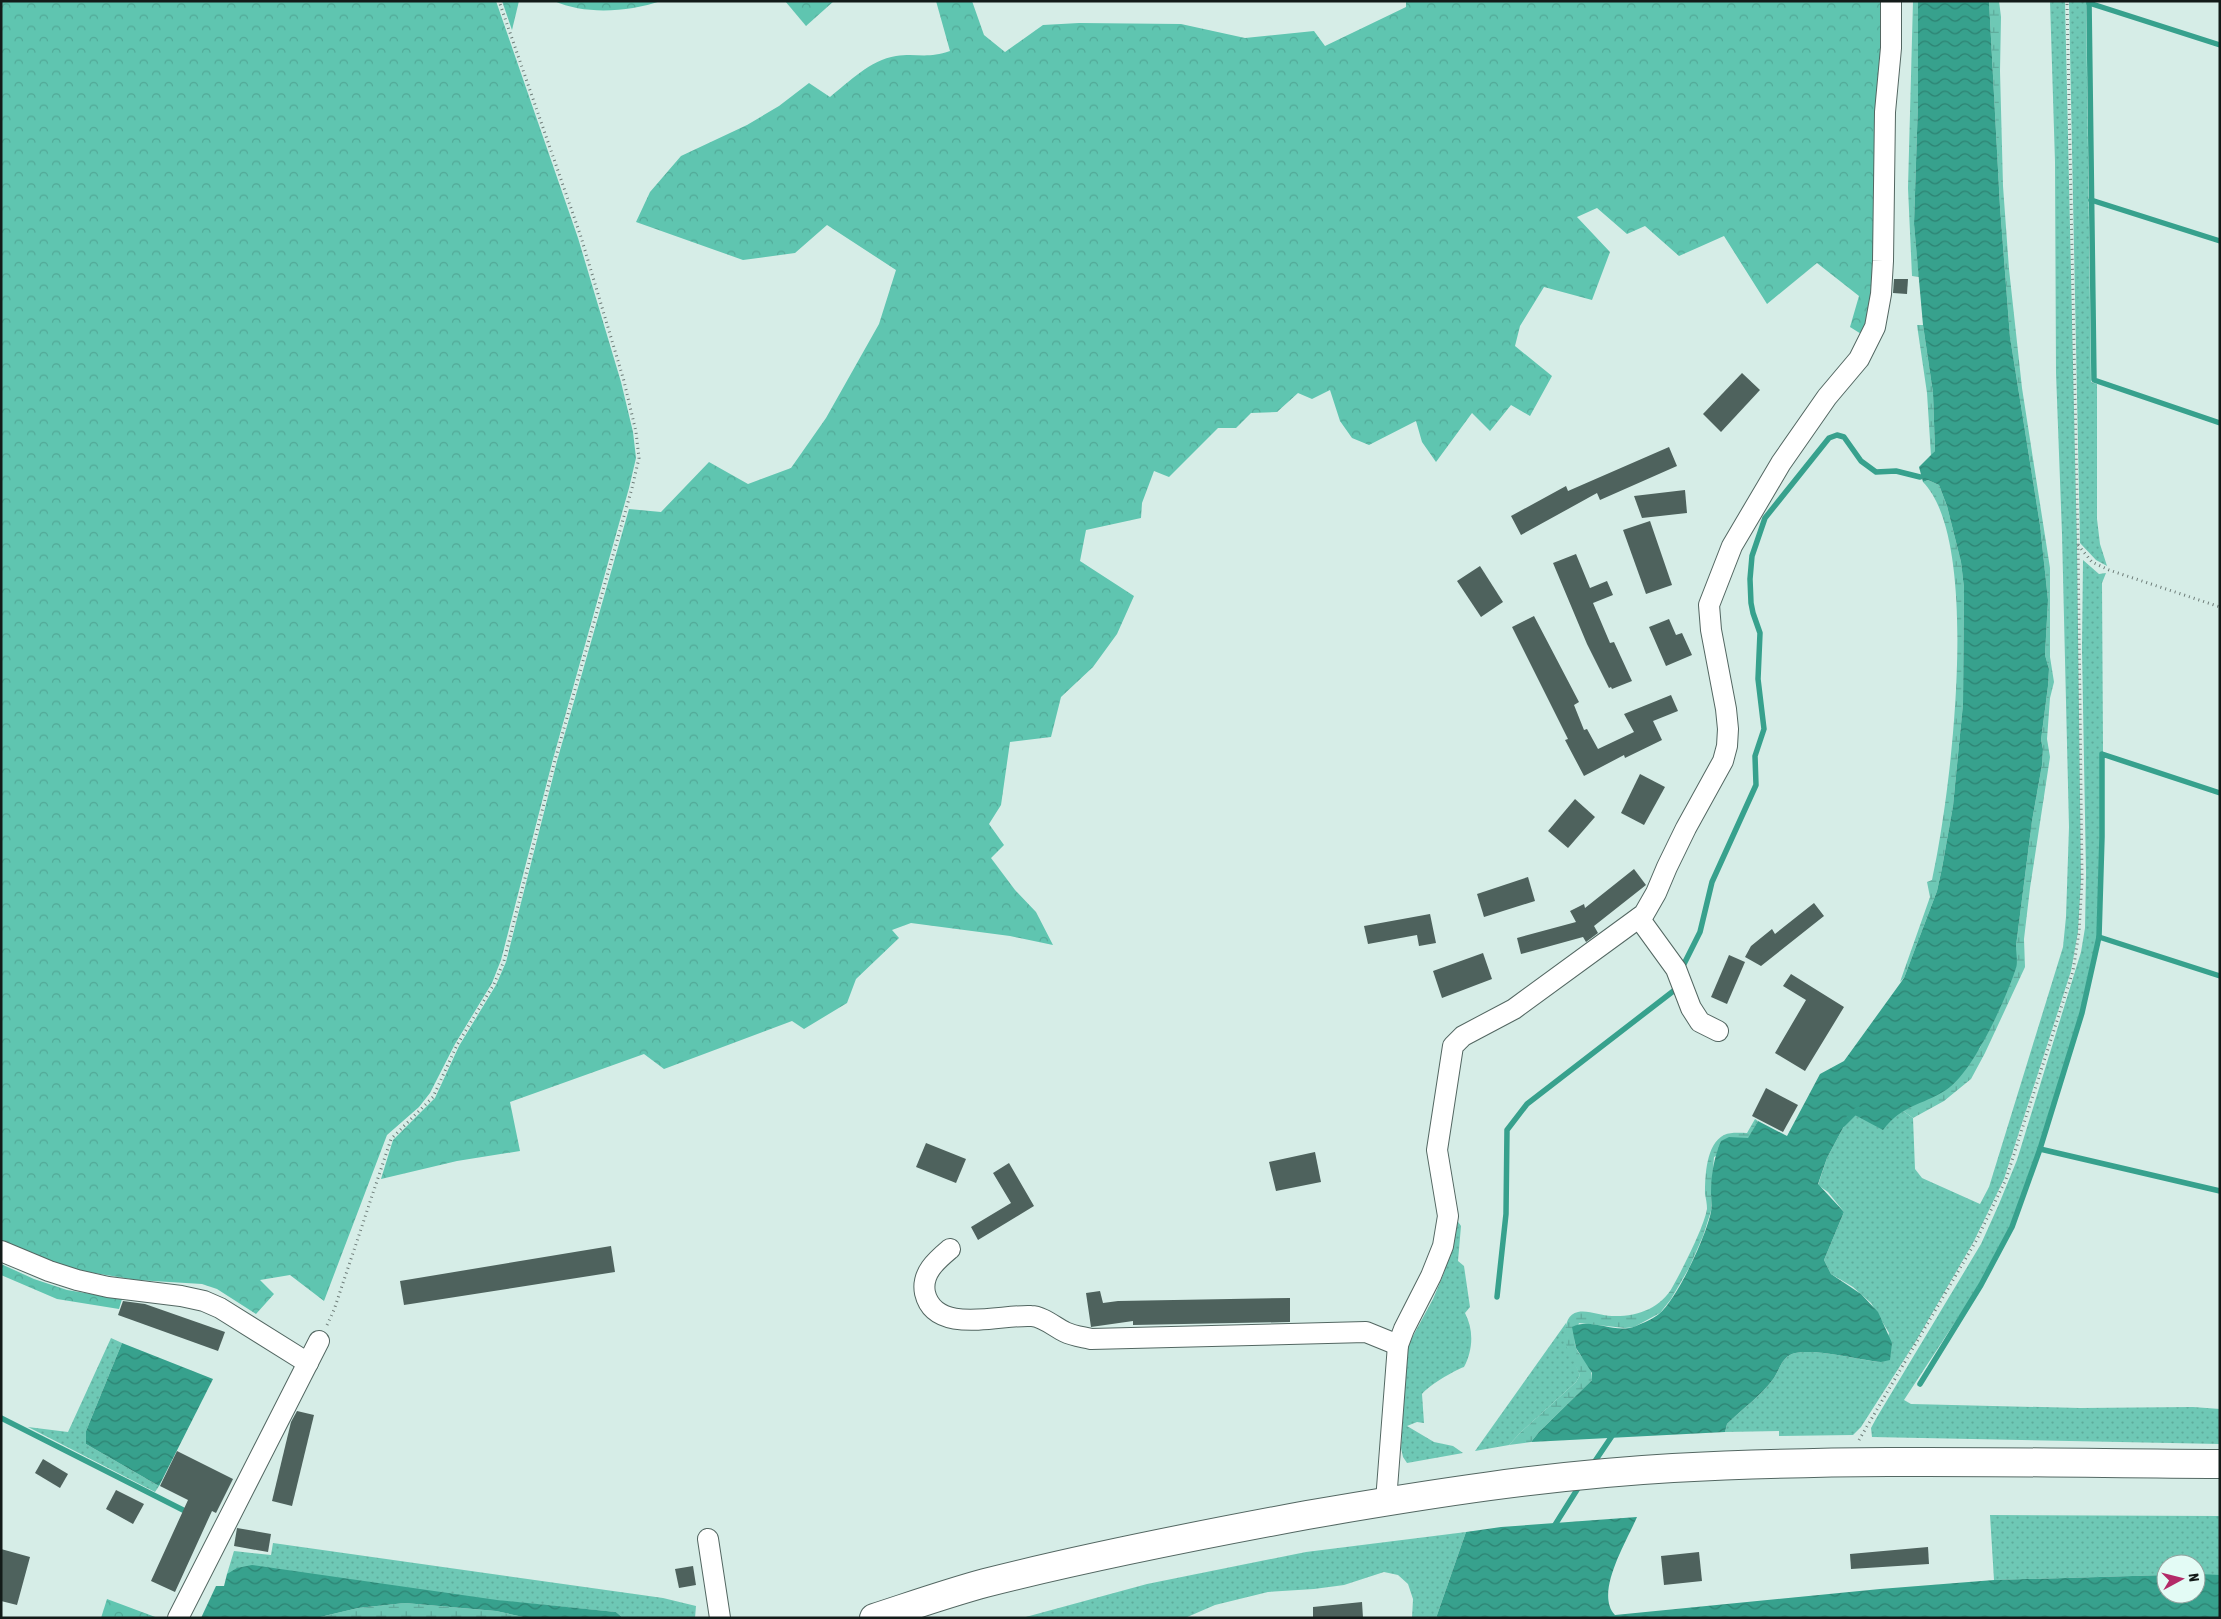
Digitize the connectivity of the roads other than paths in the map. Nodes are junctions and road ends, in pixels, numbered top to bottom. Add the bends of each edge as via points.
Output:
1 (1891, 1) edge
2 (1639, 918) junction
3 (1718, 1031) dead end
4 (950, 1249) dead end
5 (1, 1251) edge
6 (319, 1341) road end
7 (1398, 1345) junction
8 (308, 1363) junction
9 (2220, 1464) edge
10 (1386, 1501) junction
11 (708, 1539) dead end
12 (178, 1618) edge
13 (720, 1618) edge
14 (874, 1618) edge

1 - 2 street via 1891,48 1885,112 1884,261 1875,327 1859,359 1827,397 1781,463 1732,546 1709,605 1726,709 1727,746 1723,762 1682,836 1656,893
2 - 3 street via 1676,969 1700,1022
2 - 7 street via 1514,1009 1463,1036 1453,1046 1437,1150 1448,1216 1443,1246
4 - 7 street via 927,1274 925,1289 928,1304 940,1314 962,1320 1033,1316 1068,1333 1091,1338 1366,1332
5 - 8 street via 49,1271 108,1288 204,1301
6 - 8 street
7 - 10 street
8 - 12 street
9 - 10 highway via 1895,1461 1659,1469 1550,1478
10 - 14 highway via 1086,1559 982,1584
11 - 13 street

